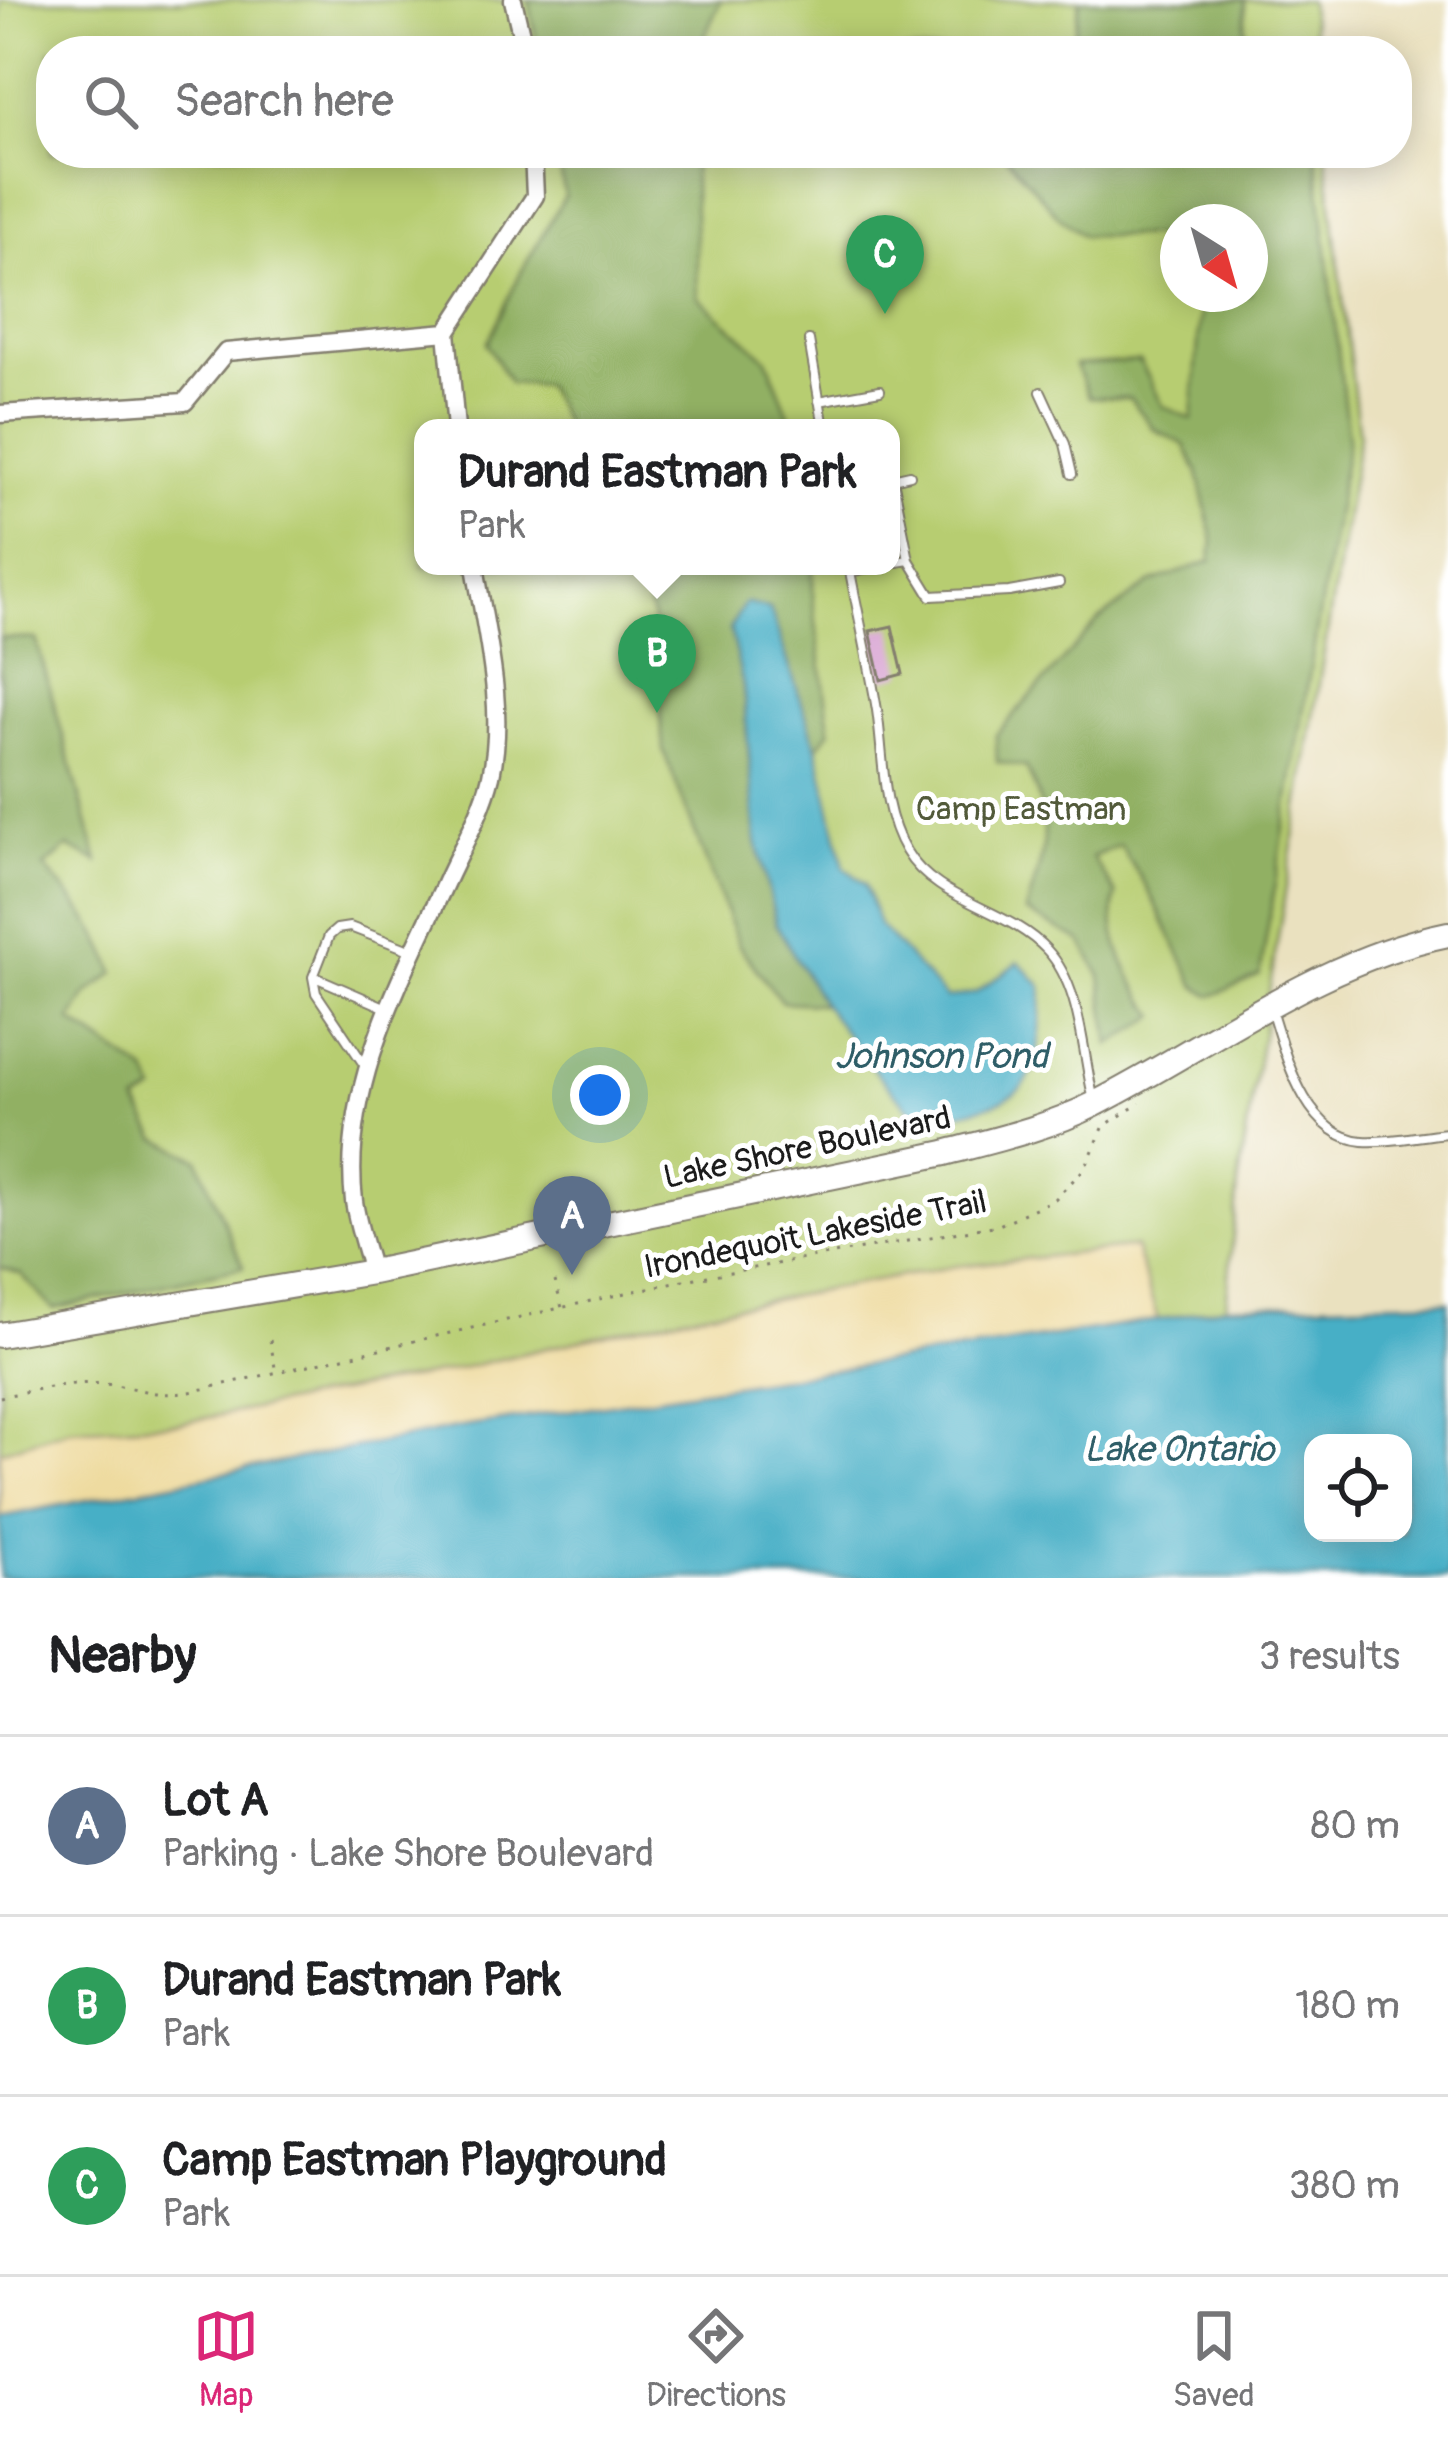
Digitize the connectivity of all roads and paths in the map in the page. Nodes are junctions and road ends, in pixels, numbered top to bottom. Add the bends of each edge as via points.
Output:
1 (513, 0) edge
2 (521, 36) edge
3 (534, 168) edge
4 (447, 332) junction
5 (809, 340) dead end
6 (880, 390) dead end
7 (1041, 392) dead end
8 (819, 401) junction
9 (0, 414) edge
10 (455, 419) edge
11 (822, 419) edge
12 (1072, 474) dead end
13 (910, 475) dead end
14 (900, 477) edge
15 (900, 517) edge
16 (909, 560) junction
17 (900, 562) edge
18 (476, 575) edge
19 (851, 575) edge
20 (1059, 583) dead end
21 (1448, 934) edge
22 (414, 952) junction
23 (313, 977) junction
24 (1270, 1006) junction
25 (390, 1010) junction
26 (367, 1069) junction
27 (1100, 1115) junction
28 (1448, 1133) edge
29 (838, 1222) dead end
30 (841, 1250) junction
31 (372, 1272) junction
32 (555, 1281) dead end
33 (562, 1308) junction
34 (0, 1335) edge
35 (270, 1340) dead end
36 (276, 1372) junction
37 (0, 1397) edge

1 - 2 street
3 - 4 street via 535,196
4 - 9 street via 226,352 185,402
4 - 10 street
5 - 8 lane
6 - 8 lane
7 - 12 lane
8 - 11 lane
13 - 14 lane
15 - 16 lane
16 - 17 lane
16 - 20 lane via 931,596
18 - 22 street via 496,693 494,759
19 - 27 lane via 893,829 910,858 944,888 997,913 1048,951 1071,992
21 - 24 main road, Lake Shore Boulevard via 1347,967
22 - 23 lane via 337,929
22 - 25 street
23 - 25 lane
23 - 26 lane
24 - 27 main road, Lake Shore Boulevard
24 - 28 lane via 1290,1069 1319,1118 1360,1142
25 - 26 street
26 - 31 street via 352,1151 354,1204
27 - 30 path, Irondequoit Lakeside Trail via 1085,1168 1055,1199 999,1225
27 - 31 main road, Lake Shore Boulevard
29 - 30 path
30 - 33 path, Irondequoit Lakeside Trail
31 - 34 main road, Lake Shore Boulevard
32 - 33 path
33 - 36 path, Irondequoit Lakeside Trail
35 - 36 path
36 - 37 path, Irondequoit Lakeside Trail via 160,1396 72,1384

